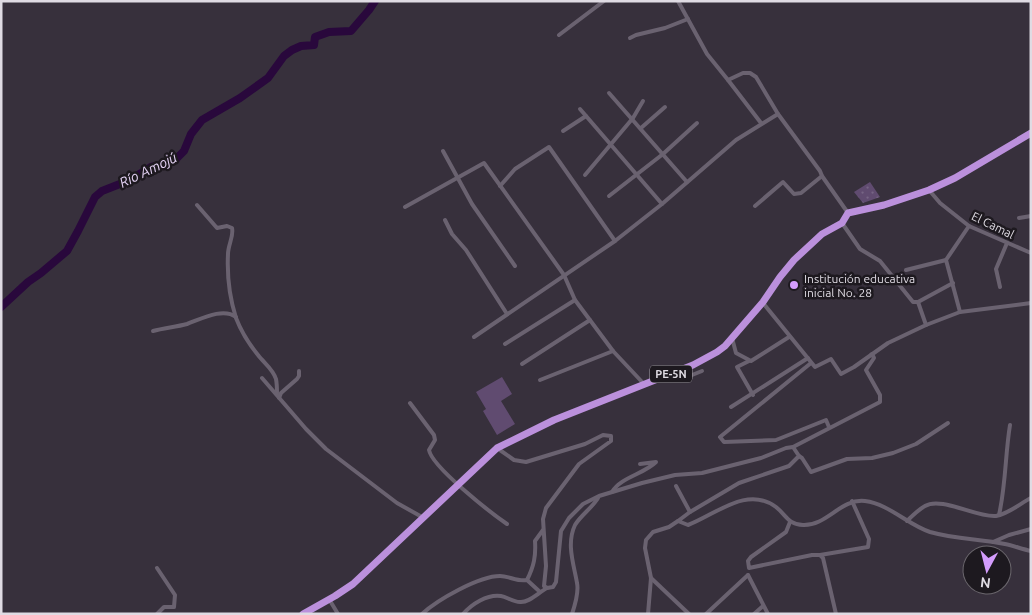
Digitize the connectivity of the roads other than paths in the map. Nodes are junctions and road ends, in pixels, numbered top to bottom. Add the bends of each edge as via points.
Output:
1 (604, 1) edge
2 (678, 1) edge
3 (688, 19) junction
4 (559, 35) dead end
5 (630, 38) dead end
6 (728, 80) junction
7 (610, 93) dead end
8 (642, 101) dead end
9 (665, 106) dead end
10 (580, 109) dead end
11 (778, 114) junction
12 (586, 116) junction
13 (633, 118) junction
14 (697, 123) dead end
15 (761, 123) junction
16 (641, 128) junction
17 (563, 132) dead end
18 (1031, 133) edge
19 (610, 146) junction
20 (443, 150) dead end
21 (663, 154) junction
22 (585, 175) dead end
23 (637, 175) junction
24 (822, 176) junction
25 (457, 178) junction
26 (688, 182) junction
27 (500, 186) junction
28 (929, 190) junction
29 (609, 196) dead end
30 (662, 204) junction
31 (197, 205) dead end
32 (754, 206) dead end
33 (405, 207) dead end
34 (848, 214) junction
35 (1031, 216) edge
36 (1019, 218) dead end
37 (445, 220) dead end
38 (842, 223) junction
39 (969, 226) junction
40 (614, 241) junction
41 (1007, 243) junction
42 (1031, 253) edge
43 (946, 260) junction
44 (514, 266) dead end
45 (906, 270) dead end
46 (564, 275) junction
47 (953, 284) junction
48 (1000, 287) dead end
49 (575, 300) junction
50 (763, 302) junction
51 (918, 302) junction
52 (1031, 303) edge
53 (960, 312) junction
54 (507, 314) junction
55 (236, 317) junction
56 (590, 320) junction
57 (926, 325) junction
58 (153, 331) dead end
59 (474, 337) dead end
60 (790, 337) junction
61 (732, 338) junction
62 (506, 344) dead end
63 (613, 351) junction
64 (808, 358) junction
65 (750, 360) junction
66 (811, 363) junction
67 (522, 364) dead end
68 (854, 367) junction
69 (682, 370) junction
70 (299, 371) dead end
71 (702, 371) dead end
72 (262, 378) dead end
73 (540, 380) dead end
74 (644, 384) junction
75 (753, 395) junction
76 (278, 396) junction
77 (410, 403) dead end
78 (731, 407) dead end
79 (948, 423) dead end
80 (1010, 425) dead end
81 (829, 427) junction
82 (794, 447) junction
83 (498, 448) junction
84 (799, 456) junction
85 (640, 464) dead end
86 (459, 484) junction
87 (676, 486) dead end
88 (612, 492) junction
89 (599, 496) junction
90 (1031, 498) edge
91 (852, 501) junction
92 (690, 512) junction
93 (999, 515) junction
94 (422, 517) junction
95 (678, 521) junction
96 (907, 521) junction
97 (790, 522) junction
98 (507, 524) dead end
99 (1031, 529) edge
100 (543, 530) junction
101 (991, 542) junction
102 (1031, 551) edge
103 (820, 555) junction
104 (157, 568) dead end
105 (749, 568) junction
106 (748, 575) junction
107 (651, 578) junction
108 (527, 580) junction
109 (547, 588) junction
110 (539, 591) junction
111 (329, 599) junction
112 (763, 606) junction
113 (463, 613) edge
114 (157, 614) edge
115 (303, 614) edge
116 (338, 614) edge
117 (422, 614) edge
118 (572, 614) edge
119 (648, 614) edge
120 (689, 614) edge
121 (706, 614) edge
122 (754, 614) edge
123 (768, 614) edge
124 (836, 614) edge

1 - 4 street
2 - 3 street
3 - 5 street
3 - 6 street via 706,54
6 - 11 street via 743,73 756,77
6 - 15 street
7 - 13 street
8 - 13 street
9 - 16 street
10 - 12 street
11 - 15 street
11 - 24 street
12 - 17 street
12 - 19 street
13 - 16 street
13 - 19 street
14 - 21 street
15 - 26 street
16 - 21 street
18 - 28 highway
19 - 22 street
19 - 23 street
20 - 25 street
21 - 23 street
21 - 26 street
23 - 29 street
23 - 30 street
24 - 32 street via 794,194 784,182
24 - 34 street
25 - 27 street via 484,163
25 - 33 street
25 - 44 street
26 - 30 street
27 - 40 street via 515,169 549,147
27 - 46 street
28 - 34 highway
28 - 39 street, El Camal
30 - 40 street
31 - 55 street via 217,228 232,228 228,260
34 - 38 highway, PE-5N
35 - 36 street
37 - 54 street
38 - 50 highway, PE-5N via 822,234 794,260
38 - 51 street via 860,249 880,261 913,302
39 - 41 street, El Camal
39 - 43 street
40 - 46 street
41 - 42 street, El Camal
41 - 48 street via 996,269
43 - 45 street
43 - 47 street
46 - 49 street
46 - 54 street
47 - 51 street
47 - 53 street
49 - 56 street
49 - 62 street
50 - 60 street
50 - 61 highway, PE-5N
51 - 57 street
52 - 53 street
53 - 57 street
54 - 59 street
55 - 58 street via 223,313
55 - 76 street via 258,355 274,374
56 - 63 street
56 - 67 street
57 - 68 street via 888,343
60 - 64 street
60 - 65 street
61 - 65 street via 736,353
61 - 69 highway, PE-5N via 717,352
63 - 73 street
63 - 74 street
64 - 66 street
64 - 75 street
65 - 75 street via 737,367
66 - 68 street via 815,367 831,359 841,374
66 - 81 street via 720,437 724,442 776,440 826,420
68 - 81 street via 872,354 874,358 866,370 880,395 880,402
69 - 71 street via 687,378
69 - 74 highway, PE-5N
70 - 76 street via 297,379
72 - 76 street
74 - 83 highway, PE-5N via 554,420
75 - 78 street
76 - 94 street via 326,449 396,503
77 - 86 street via 434,435 430,455
79 - 84 street via 916,444 900,450 872,458 847,459 811,472
80 - 93 street
81 - 82 street
82 - 84 street
82 - 88 street via 702,473 675,475
83 - 86 highway, PE-5N
83 - 100 street via 514,460 526,462 585,444 602,435 611,436 611,441 579,464 546,508
84 - 92 street via 790,466 739,483
85 - 88 street via 656,462
86 - 94 highway, PE-5N
86 - 98 street
87 - 92 street
88 - 89 street
89 - 109 street via 583,504 561,531 556,582
89 - 118 street via 573,532 571,546 578,585
90 - 93 street
91 - 96 street via 882,506
91 - 97 street via 820,521 804,525
91 - 103 street via 869,539 868,547
92 - 95 street
93 - 96 street via 932,504 926,505
94 - 111 highway, PE-5N via 366,573
95 - 97 street via 688,525 746,499 757,499 775,506
95 - 107 street via 653,532 646,540
96 - 101 street via 951,537
97 - 105 street via 786,532 748,561
99 - 101 street
100 - 108 street via 535,541 534,564
100 - 109 street via 544,586
101 - 102 street
103 - 105 street
103 - 124 street
104 - 114 street via 175,595 174,607 164,607
105 - 106 street
106 - 112 street
106 - 121 street
107 - 119 street
107 - 120 street
108 - 110 street
108 - 117 street via 500,576 482,578
109 - 110 street
110 - 113 street via 521,602 501,596 489,597
111 - 115 highway, PE-5N
111 - 116 street
112 - 122 street
112 - 123 street

